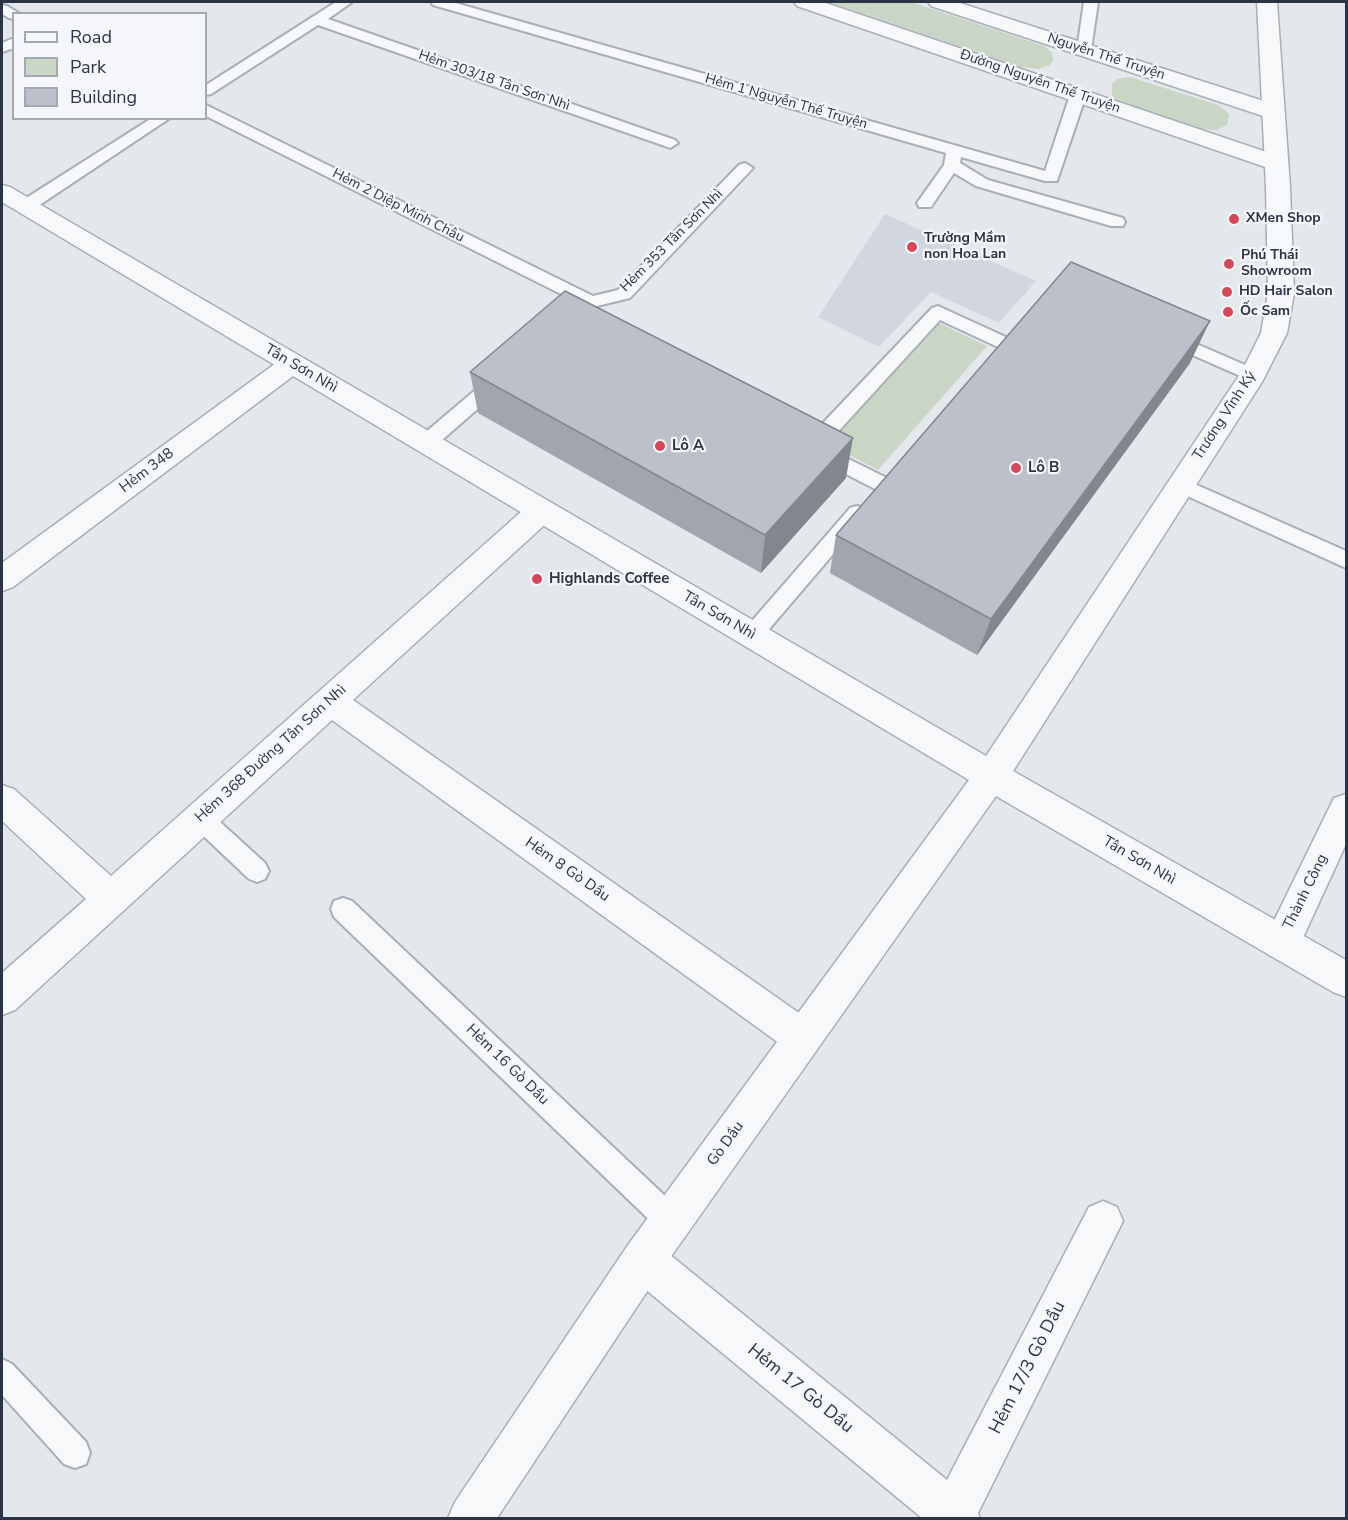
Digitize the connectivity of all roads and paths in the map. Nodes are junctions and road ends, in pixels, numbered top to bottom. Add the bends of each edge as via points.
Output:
1 (345, 2) edge
2 (438, 2) edge
3 (809, 2) edge
4 (938, 2) edge
5 (1091, 2) edge
6 (1267, 2) edge
7 (317, 20) junction
8 (1084, 50) junction
9 (207, 90) edge
10 (1078, 95) junction
11 (207, 110) edge
12 (1274, 112) junction
13 (160, 120) edge
14 (670, 143) dead end
15 (953, 158) junction
16 (1276, 163) junction
17 (745, 168) dead end
18 (2, 192) edge
19 (925, 203) dead end
20 (26, 206) junction
21 (1117, 222) dead end
22 (591, 302) junction
23 (574, 324) edge
24 (1018, 327) edge
25 (1148, 328) edge
26 (1005, 343) junction
27 (989, 360) edge
28 (292, 364) junction
29 (515, 366) edge
30 (1253, 375) junction
31 (791, 436) edge
32 (427, 442) junction
33 (812, 447) junction
34 (897, 466) edge
35 (882, 484) junction
36 (1181, 485) junction
37 (541, 511) junction
38 (1347, 560) edge
39 (2, 579) edge
40 (752, 635) junction
41 (330, 701) junction
42 (991, 776) junction
43 (2, 800) edge
44 (1347, 809) edge
45 (200, 818) junction
46 (258, 871) dead end
47 (111, 898) junction
48 (343, 909) dead end
49 (1282, 943) junction
50 (1347, 980) edge
51 (2, 997) edge
52 (804, 1038) junction
53 (670, 1221) junction
54 (1103, 1221) dead end
55 (643, 1260) junction
56 (2, 1374) edge
57 (75, 1453) dead end
58 (955, 1517) edge
59 (471, 1518) edge

1 - 7 lane
2 - 15 lane, Hẻm 1 Nguyễn Thế Truyện
3 - 10 street, Đường Nguyễn Thế Truyện
4 - 8 street, Nguyễn Thế Truyện
5 - 8 lane
6 - 12 street, Trương Vĩnh Ký
7 - 9 lane
7 - 14 lane, Hẻm 303/18 Tân Sơn Nhì
8 - 10 street
8 - 12 street, Nguyễn Thế Truyện
10 - 15 lane, Hẻm 1 Nguyễn Thế Truyện via 1050,178
10 - 16 street, Đường Nguyễn Thế Truyện
11 - 22 lane, Hẻm 2 Diệp Minh Châu
12 - 16 street, Trương Vĩnh Ký
13 - 20 lane
15 - 19 lane
15 - 21 lane via 982,183
16 - 30 street, Trương Vĩnh Ký via 1280,303 1274,333
17 - 22 lane, Hẻm 353 Tân Sơn Nhì via 624,294
18 - 20 street, Tân Sơn Nhì
20 - 28 street, Tân Sơn Nhì
22 - 23 lane, Hẻm 353 Tân Sơn Nhì
24 - 26 lane
25 - 30 lane
26 - 27 lane
26 - 33 lane via 938,312
28 - 32 street, Tân Sơn Nhì
28 - 39 street, Hẻm 348
29 - 32 lane
30 - 36 street, Trương Vĩnh Ký
31 - 33 lane
32 - 37 street, Tân Sơn Nhì
33 - 35 lane
34 - 35 lane
35 - 40 lane
36 - 38 lane
36 - 42 street, Trương Vĩnh Ký
37 - 40 street, Tân Sơn Nhì
37 - 41 street, Hẻm 368 Đường Tân Sơn Nhì
40 - 42 street, Tân Sơn Nhì
41 - 45 street, Hẻm 368 Đường Tân Sơn Nhì
41 - 52 street, Hẻm 8 Gò Dầu
42 - 49 street, Tân Sơn Nhì
42 - 52 street, Gò Dầu
43 - 47 street
44 - 49 street, Thành Công
45 - 46 lane
45 - 47 street, Hẻm 368 Đường Tân Sơn Nhì
47 - 51 street, Hẻm 368 Đường Tân Sơn Nhì
48 - 53 lane, Hẻm 16 Gò Dầu
49 - 50 street, Tân Sơn Nhì
52 - 53 street, Gò Dầu
53 - 55 street, Gò Dầu
54 - 58 street, Hẻm 17/3 Gò Dầu
55 - 58 street, Hẻm 17 Gò Dầu
55 - 59 street, Gò Dầu
56 - 57 lane

